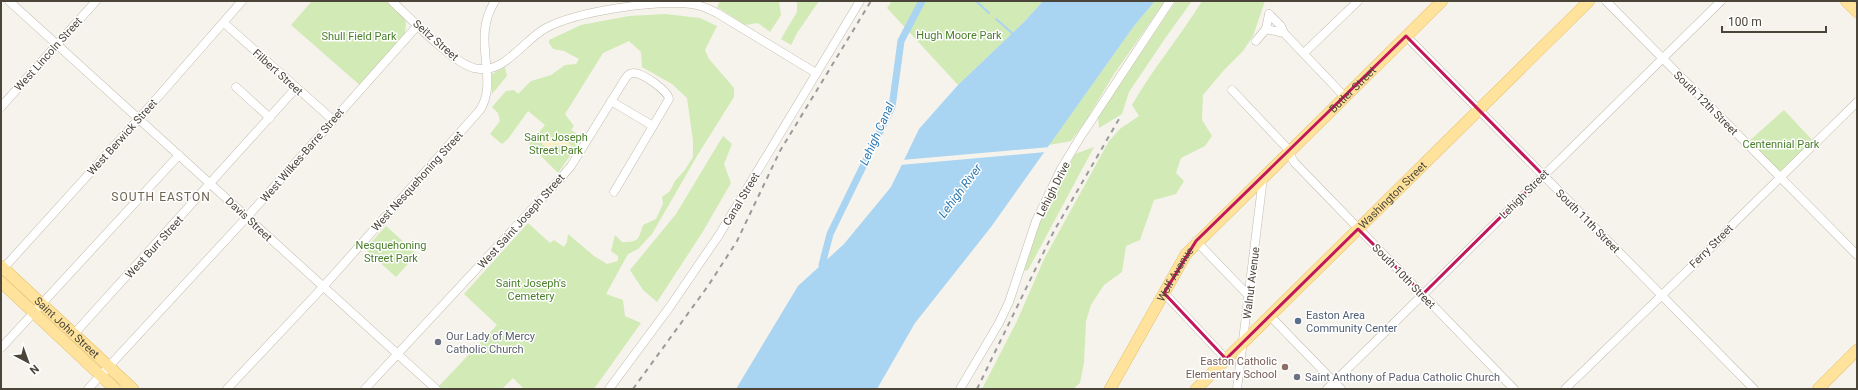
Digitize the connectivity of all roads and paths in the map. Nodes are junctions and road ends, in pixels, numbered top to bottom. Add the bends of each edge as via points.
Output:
1 (10, 1) edge
2 (96, 1) edge
3 (242, 1) edge
4 (393, 1) edge
5 (496, 1) edge
6 (860, 1) edge
7 (1170, 1) edge
8 (1358, 1) edge
9 (1442, 1) edge
10 (1589, 1) edge
11 (1606, 1) edge
12 (1721, 1) edge
13 (1846, 1) edge
14 (1857, 12) edge
15 (224, 23) junction
16 (418, 25) junction
17 (1266, 29) junction
18 (1284, 32) junction
19 (1406, 36) junction
20 (1256, 41) dead end
21 (57, 44) junction
22 (1304, 54) junction
23 (1662, 58) junction
24 (485, 69) junction
25 (816, 73) junction
26 (236, 87) dead end
27 (296, 88) junction
28 (1232, 90) dead end
29 (1345, 97) junction
30 (611, 101) junction
31 (1857, 102) edge
32 (1, 107) edge
33 (1479, 110) junction
34 (270, 118) junction
35 (139, 119) junction
36 (333, 120) junction
37 (653, 126) junction
38 (1289, 152) junction
39 (180, 156) junction
40 (1543, 175) junction
41 (1780, 177) junction
42 (1263, 178) junction
43 (211, 184) junction
44 (614, 192) dead end
45 (247, 217) junction
46 (1358, 229) junction
47 (1196, 241) junction
48 (1857, 255) edge
49 (2, 268) edge
50 (1, 282) edge
51 (323, 287) junction
52 (1164, 293) junction
53 (1422, 294) junction
54 (1661, 295) junction
55 (1249, 296) junction
56 (42, 304) junction
57 (34, 312) junction
58 (1270, 316) junction
59 (74, 334) junction
60 (1244, 342) junction
61 (1, 348) edge
62 (1857, 350) edge
63 (397, 354) junction
64 (1226, 359) junction
65 (109, 367) junction
66 (101, 375) junction
67 (1334, 382) junction
68 (88, 389) edge
69 (115, 389) edge
70 (133, 389) edge
71 (227, 389) edge
72 (365, 389) edge
73 (436, 389) edge
74 (609, 389) edge
75 (960, 389) edge
76 (1110, 389) edge
77 (1196, 389) edge
78 (1237, 389) edge
79 (1327, 389) edge
80 (1341, 389) edge
81 (1514, 389) edge
82 (1565, 389) edge
83 (1754, 389) edge
84 (1818, 389) edge

1 - 21 street, Davis Street
2 - 21 street, West Lincoln Street
3 - 15 street, West Berwick Street
4 - 16 street, Seitz Street
5 - 24 street, West Nesquehoning Street via 488,14 484,29
6 - 25 street, Canal Street
7 - 75 street, Lehigh Drive via 1061,169 1036,221 1009,302
8 - 22 street
9 - 19 main road, Butler Street
10 - 33 main road, Washington Street
11 - 23 street, South 12th Street
12 - 23 street, Lehigh Street
13 - 14 main road
15 - 27 street, Filbert Street
15 - 35 street, West Berwick Street
16 - 24 street, Seitz Street via 460,62 473,68
16 - 36 street, West Wilkes-Barre Street
17 - 18 street
17 - 18 street via 1269,14
17 - 20 street
18 - 22 street
19 - 29 main road, Butler Street
19 - 33 street, South 11th Street
21 - 32 street, West Lincoln Street
21 - 35 street, Davis Street
22 - 29 street
23 - 40 street, Lehigh Street
23 - 41 street, South 12th Street
24 - 25 street via 504,62 544,29 569,18 630,6 687,4 713,11
24 - 51 street, West Nesquehoning Street via 487,90 480,110
25 - 74 street, Canal Street via 701,262
26 - 34 street
27 - 34 street, West Burr Street
27 - 36 street, Filbert Street
28 - 38 street, South 10th Street
29 - 38 main road, Butler Street
30 - 37 street
30 - 37 street, West Saint Joseph Street via 625,78 633,73 640,75 668,94 668,100
30 - 63 street, West Saint Joseph Street via 571,166
31 - 41 street, Ferry Street
33 - 40 street, South 11th Street
33 - 46 main road, Washington Street
34 - 43 street, West Burr Street
35 - 39 street, Davis Street
35 - 49 street, West Berwick Street
36 - 45 street, West Wilkes-Barre Street
37 - 44 street
38 - 42 main road, Butler Street
38 - 46 street, South 10th Street via 1294,162
39 - 43 street, Davis Street
39 - 56 street
40 - 53 street, Lehigh Street
40 - 54 street, South 11th Street
41 - 48 street, South 12th Street
41 - 54 street, Ferry Street
42 - 47 main road, Wolf Avenue
42 - 55 street, Walnut Avenue
43 - 45 street, Davis Street
43 - 59 street, West Burr Street
45 - 51 street, Davis Street
45 - 65 street, West Wilkes-Barre Street
46 - 53 street, South 10th Street
46 - 58 main road, Washington Street
47 - 52 main road, Wolf Avenue
47 - 55 street
49 - 56 main road, Saint John Street
50 - 57 main road, Saint John Street
51 - 63 street, Davis Street
51 - 71 street, West Nesquehoning Street
52 - 64 street
52 - 76 main road, Wolf Avenue
53 - 67 street, Lehigh Street
53 - 81 street, South 10th Street
54 - 82 street, Ferry Street
54 - 83 street, South 11th Street
55 - 60 street, Walnut Avenue
56 - 57 street
56 - 59 main road, Saint John Street
57 - 61 street
57 - 66 main road, Saint John Street
58 - 60 main road, Washington Street
58 - 67 street
59 - 65 main road, Saint John Street
60 - 64 main road, Washington Street
60 - 78 street, Walnut Avenue
62 - 84 main road
63 - 72 street, West Saint Joseph Street
63 - 73 street, Davis Street
64 - 77 main road, Washington Street
65 - 66 street, West Wilkes-Barre Street
65 - 70 main road, Saint John Street
66 - 68 street, West Wilkes-Barre Street
66 - 69 main road, Saint John Street
67 - 79 street, Lehigh Street
67 - 80 street

